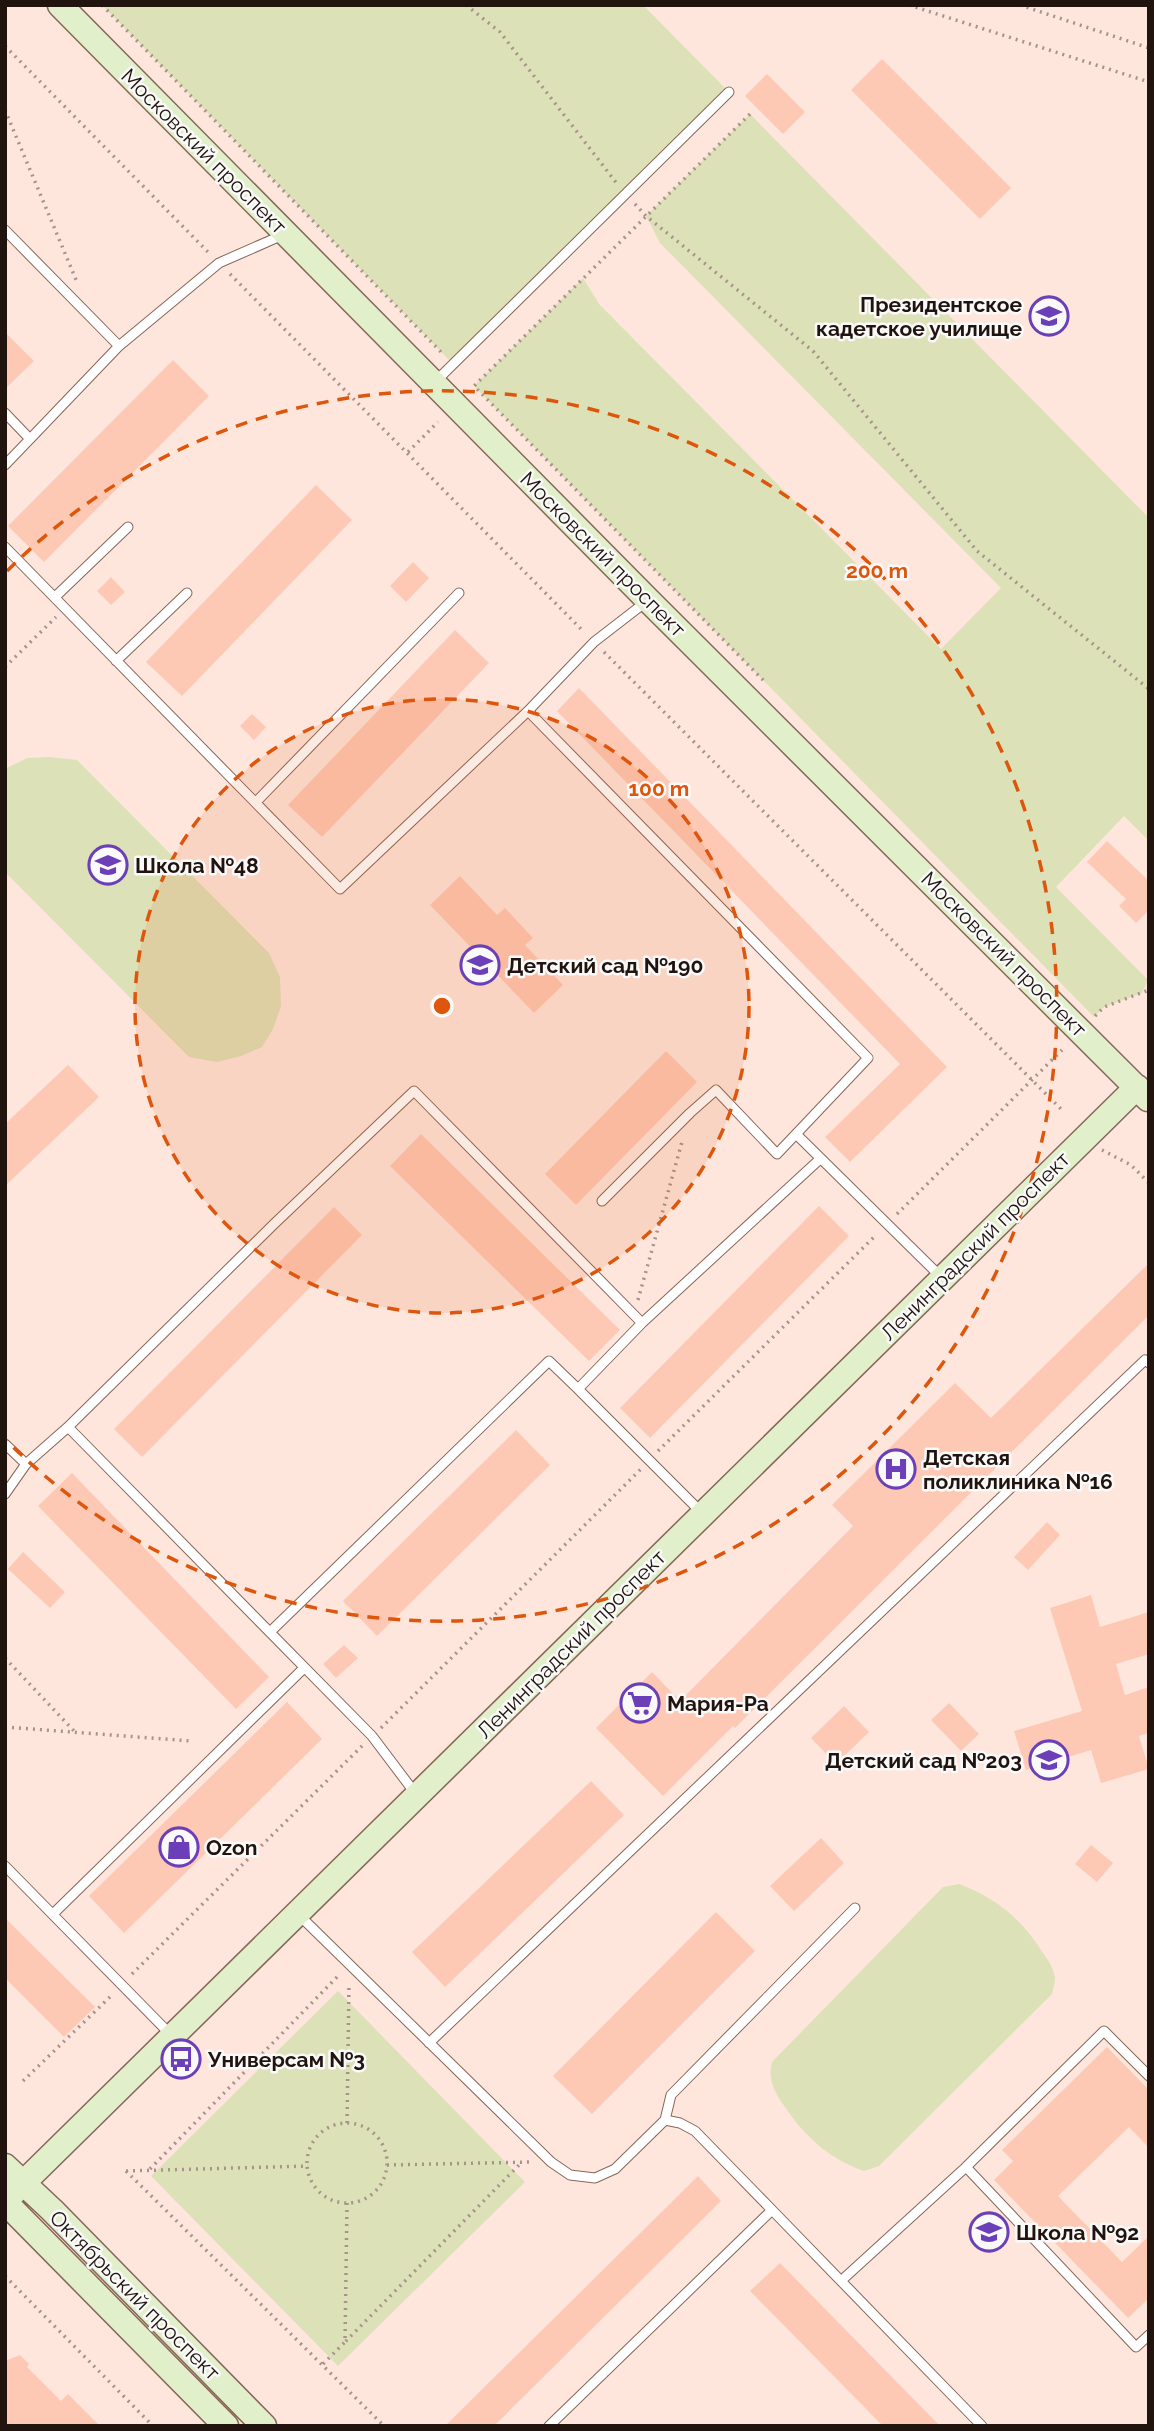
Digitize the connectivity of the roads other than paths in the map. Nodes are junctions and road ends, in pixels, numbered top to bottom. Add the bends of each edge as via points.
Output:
1 (60, 5) edge
2 (729, 92) dead end
3 (5, 230) edge
4 (286, 233) junction
5 (119, 346) junction
6 (434, 384) junction
7 (5, 413) edge
8 (30, 439) junction
9 (5, 465) edge
10 (128, 527) dead end
11 (5, 547) edge
12 (187, 593) dead end
13 (459, 593) dead end
14 (55, 597) junction
15 (648, 600) junction
16 (116, 661) junction
17 (528, 711) junction
18 (256, 802) junction
19 (1143, 1093) edge
20 (796, 1134) junction
21 (820, 1159) junction
22 (602, 1201) dead end
23 (943, 1279) junction
24 (642, 1323) junction
25 (1149, 1363) edge
26 (578, 1389) junction
27 (68, 1427) junction
28 (5, 1444) edge
29 (26, 1464) junction
30 (5, 1494) edge
31 (703, 1514) junction
32 (270, 1632) junction
33 (304, 1668) junction
34 (417, 1796) junction
35 (5, 1866) edge
36 (855, 1908) dead end
37 (298, 1913) junction
38 (53, 1914) junction
39 (172, 2037) junction
40 (429, 2043) junction
41 (1149, 2076) edge
42 (665, 2120) junction
43 (5, 2166) edge
44 (966, 2167) junction
45 (24, 2185) junction
46 (5, 2202) edge
47 (772, 2210) junction
48 (842, 2280) junction
49 (1149, 2335) edge
50 (226, 2426) edge
51 (264, 2426) edge
52 (549, 2426) edge
53 (982, 2426) edge

1 - 4 street, Московский проспект
2 - 6 lane
3 - 5 lane
4 - 5 lane via 219,263
4 - 6 street, Московский проспект
5 - 8 lane
6 - 15 street, Московский проспект
7 - 8 lane
8 - 9 lane
10 - 14 lane
11 - 14 lane
12 - 16 lane
13 - 18 lane
14 - 16 lane
15 - 17 lane via 594,642
15 - 19 street, Московский проспект
16 - 18 lane
17 - 18 lane via 340,889
17 - 20 lane via 868,1058
19 - 23 street, Ленинградский проспект
20 - 21 lane
20 - 22 lane via 777,1154 716,1090
21 - 23 lane
21 - 24 lane
23 - 31 street, Ленинградский проспект
24 - 26 lane
24 - 27 lane via 414,1091
25 - 40 lane via 1145,1360
26 - 31 lane
26 - 32 lane via 548,1361
27 - 29 lane
27 - 32 lane
28 - 29 lane
29 - 30 lane
31 - 34 street, Ленинградский проспект
32 - 33 lane
33 - 34 lane via 372,1736
33 - 38 lane
34 - 37 street, Ленинградский проспект
35 - 38 lane
36 - 42 lane via 671,2095
37 - 39 street, Ленинградский проспект
37 - 40 lane
38 - 39 lane
39 - 45 street, Ленинградский проспект
40 - 42 lane via 570,2175 595,2178 615,2169
41 - 44 lane via 1104,2031
42 - 47 lane via 695,2131
43 - 45 street, Октябрьский проспект
44 - 48 lane
44 - 49 lane via 1136,2347
45 - 46 street, Ленинградский проспект
45 - 51 street, Октябрьский проспект
46 - 50 street, Октябрьский проспект
47 - 48 lane
47 - 52 lane
48 - 53 lane

